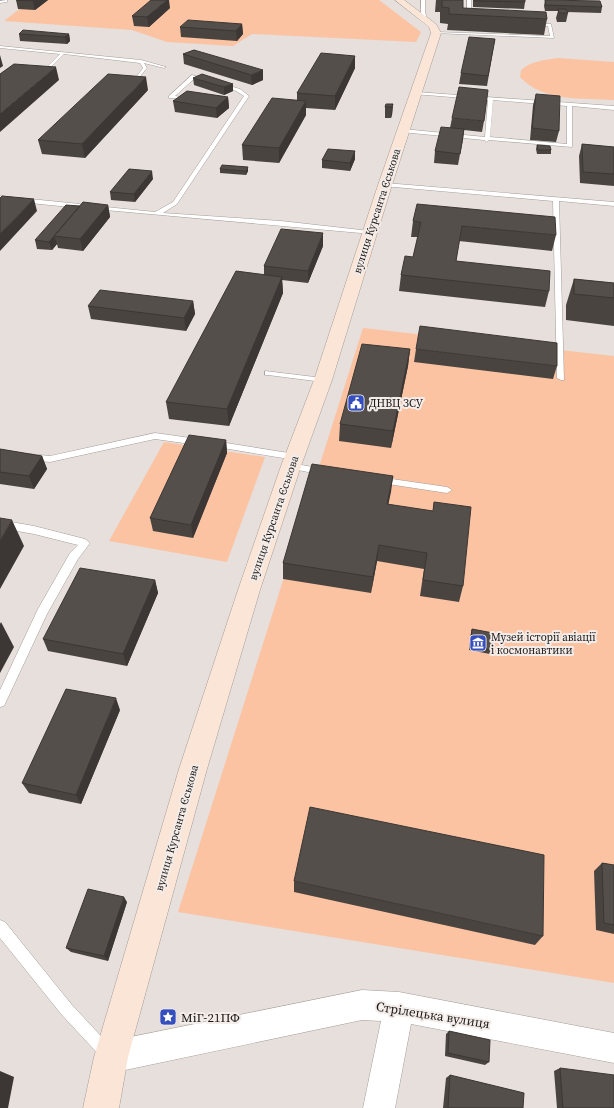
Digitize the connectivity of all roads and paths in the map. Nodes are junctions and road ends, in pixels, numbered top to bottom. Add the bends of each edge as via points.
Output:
1 (399, 0) edge
2 (468, 0) edge
3 (6, 1) dead end
4 (0, 2) edge
5 (428, 17) edge
6 (476, 22) edge
7 (528, 24) edge
8 (0, 47) edge
9 (63, 53) junction
10 (140, 61) junction
11 (164, 67) dead end
12 (42, 75) edge
13 (133, 84) edge
14 (416, 93) junction
15 (491, 98) junction
16 (199, 101) edge
17 (569, 104) junction
18 (614, 108) edge
19 (403, 131) junction
20 (487, 140) junction
21 (385, 185) junction
22 (0, 198) edge
23 (556, 199) junction
24 (614, 204) edge
25 (156, 214) junction
26 (370, 233) junction
27 (268, 373) dead end
28 (561, 378) dead end
29 (324, 380) junction
30 (21, 455) edge
31 (293, 461) junction
32 (329, 473) edge
33 (368, 479) edge
34 (447, 490) dead end
35 (0, 524) edge
36 (0, 702) edge
37 (0, 927) edge
38 (399, 1007) junction
39 (614, 1048) edge
40 (111, 1057) junction
41 (101, 1108) edge
42 (379, 1108) edge

1 - 5 street
2 - 6 lane via 468,21
3 - 4 lane
5 - 7 lane via 552,37 550,25
5 - 14 street, вулиця Курсанта Єськова
8 - 9 lane
9 - 10 lane
9 - 12 lane
10 - 11 lane
10 - 13 lane via 145,68
14 - 15 lane
14 - 19 street, вулиця Курсанта Єськова
15 - 17 lane
15 - 20 lane
16 - 25 lane via 171,97 194,76 238,90 247,96 175,203
17 - 18 lane
17 - 20 lane via 570,146
19 - 20 lane
19 - 21 street, вулиця Курсанта Єськова
21 - 23 lane
21 - 26 street, вулиця Курсанта Єськова
22 - 25 lane
23 - 24 lane
23 - 28 lane via 564,302
25 - 26 lane via 281,223
26 - 29 street, вулиця Курсанта Єськова
27 - 29 lane
29 - 31 street, вулиця Курсанта Єськова
30 - 31 lane via 50,459 156,436
31 - 32 lane
31 - 40 street, вулиця Курсанта Єськова via 249,590 193,769
33 - 34 lane
35 - 36 lane via 85,543 74,556 42,612
37 - 40 lane via 67,1010
38 - 39 street, Стрілецька вулиця
38 - 40 street, Стрілецька вулиця via 362,1004
38 - 42 street
40 - 41 street, вулиця Курсанта Єськова

